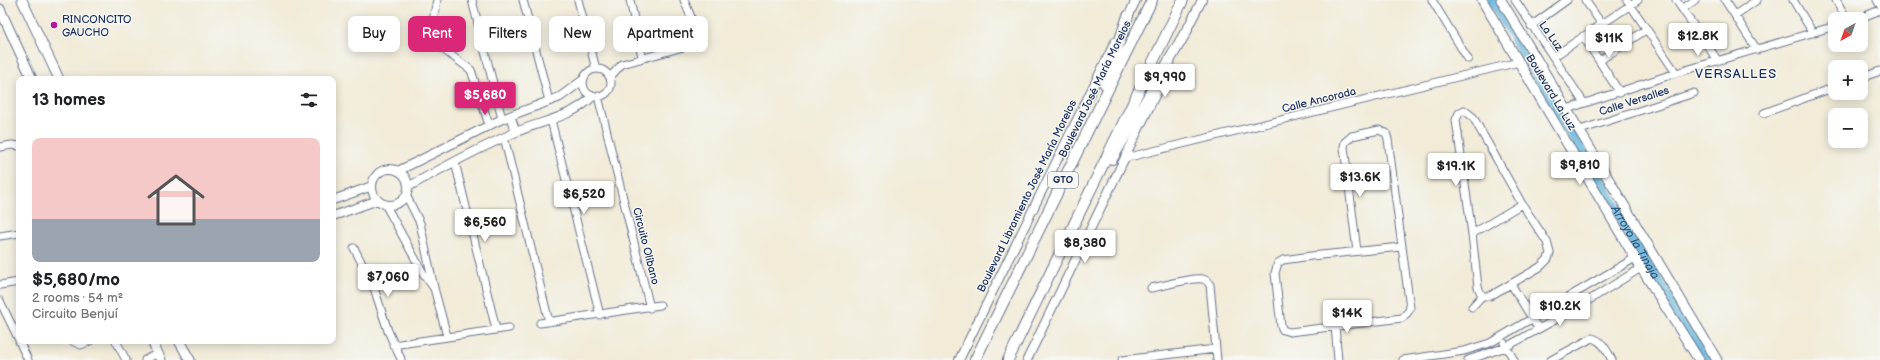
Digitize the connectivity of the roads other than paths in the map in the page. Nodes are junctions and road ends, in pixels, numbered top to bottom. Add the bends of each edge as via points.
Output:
1 (22, 0) edge
2 (437, 0) edge
3 (472, 0) edge
4 (523, 0) edge
5 (578, 0) edge
6 (630, 0) edge
7 (684, 0) edge
8 (1136, 0) edge
9 (1152, 0) edge
10 (1183, 0) edge
11 (1202, 0) edge
12 (1432, 0) edge
13 (1482, 0) edge
14 (1501, 0) edge
15 (1515, 0) edge
16 (1567, 0) edge
17 (1585, 0) edge
18 (1638, 0) edge
19 (1676, 0) edge
20 (1695, 0) edge
21 (1725, 0) edge
22 (1757, 0) edge
23 (1793, 0) edge
24 (1836, 0) edge
25 (1877, 0) edge
26 (1629, 3) edge
27 (1880, 5) edge
28 (1682, 9) junction
29 (1880, 10) edge
30 (0, 12) edge
31 (1843, 12) edge
32 (1735, 15) junction
33 (1868, 15) edge
34 (1128, 16) junction
35 (1601, 23) junction
36 (3, 24) edge
37 (1531, 26) junction
38 (1828, 28) edge
39 (1647, 29) junction
40 (1187, 30) junction
41 (1813, 33) junction
42 (1583, 36) junction
43 (1757, 50) junction
44 (642, 57) junction
45 (1553, 57) junction
46 (1468, 59) dead end
47 (1718, 60) junction
48 (1599, 61) junction
49 (1519, 62) junction
50 (596, 69) junction
51 (1880, 71) edge
52 (1676, 73) junction
53 (1868, 75) edge
54 (30, 76) edge
55 (57, 76) edge
56 (610, 77) junction
57 (583, 80) junction
58 (1828, 90) edge
59 (1620, 93) junction
60 (1694, 93) dead end
61 (595, 96) junction
62 (549, 101) junction
63 (1584, 104) junction
64 (1567, 108) junction
65 (1764, 113) dead end
66 (506, 117) junction
67 (551, 120) junction
68 (489, 124) junction
69 (1089, 127) junction
70 (1580, 130) junction
71 (516, 132) junction
72 (504, 137) junction
73 (16, 146) edge
74 (0, 147) edge
75 (1125, 158) junction
76 (455, 162) junction
77 (398, 171) junction
78 (1097, 177) junction
79 (372, 186) junction
80 (407, 191) junction
81 (336, 199) edge
82 (381, 202) junction
83 (1522, 204) junction
84 (336, 215) edge
85 (16, 233) edge
86 (1472, 234) junction
87 (0, 236) edge
88 (1401, 247) junction
89 (354, 248) dead end
90 (1357, 251) junction
91 (1635, 258) junction
92 (1642, 268) junction
93 (16, 282) edge
94 (1512, 284) junction
95 (0, 285) edge
96 (434, 288) junction
97 (1151, 288) dead end
98 (1482, 296) junction
99 (0, 301) edge
100 (660, 305) dead end
101 (1472, 307) dead end
102 (650, 308) junction
103 (600, 315) junction
104 (1533, 319) junction
105 (549, 322) junction
106 (540, 324) dead end
107 (1335, 326) junction
108 (509, 328) dead end
109 (1538, 328) junction
110 (496, 329) junction
111 (16, 332) edge
112 (447, 336) junction
113 (1501, 338) junction
114 (21, 344) edge
115 (118, 344) edge
116 (153, 344) edge
117 (181, 344) edge
118 (393, 345) junction
119 (1506, 347) junction
120 (1216, 349) junction
121 (159, 356) edge
122 (401, 359) dead end
123 (28, 360) edge
124 (126, 360) edge
125 (144, 360) edge
126 (190, 360) edge
127 (959, 360) edge
128 (975, 360) edge
129 (1008, 360) edge
130 (1027, 360) edge
131 (1122, 360) edge
132 (1217, 360) edge
133 (1338, 360) edge
134 (1403, 360) edge
135 (1468, 360) edge
136 (1514, 360) edge
137 (1552, 360) edge
138 (1612, 360) edge
139 (1700, 360) edge
140 (1717, 360) edge

1 - 55 main road
2 - 68 street via 433,20 436,36 444,50 471,70
3 - 66 street
4 - 62 street
5 - 50 street
6 - 44 street
7 - 44 street via 700,38 698,44
8 - 34 street, Boulevard Libramiento José María Morelos
9 - 69 main road, Boulevard José María Morelos / GTO
10 - 78 main road, GTO
11 - 40 street
12 - 46 street
13 - 49 main road, Boulevard La Luz
14 - 64 main road, Boulevard La Luz
15 - 37 street, La Luz
16 - 37 street
17 - 35 street
18 - 26 street
19 - 28 street
20 - 28 street
21 - 32 street
22 - 32 street
23 - 41 street
24 - 31 street
25 - 27 street
26 - 35 street
26 - 39 street
28 - 47 street
29 - 33 street
30 - 36 main road
32 - 43 street
34 - 69 main road
34 - 127 street, Boulevard Libramiento José María Morelos
35 - 42 street
36 - 54 main road
37 - 45 street, La Luz
38 - 41 street
39 - 48 street
39 - 52 street
40 - 75 street
40 - 78 main road via 1113,157
41 - 43 street
42 - 45 street
42 - 48 street
43 - 47 street
44 - 56 street via 622,64
45 - 63 street, La Luz
47 - 52 street
48 - 59 street
49 - 75 street, Calle Ancorada
49 - 91 main road, Boulevard La Luz
50 - 56 street via 604,71
50 - 57 street via 588,72
51 - 53 street
52 - 59 street
56 - 61 street via 609,90
57 - 61 street via 585,90
57 - 62 street via 560,97
58 - 65 street
59 - 63 street
60 - 70 street, Calle Versalles
61 - 67 street
61 - 102 street, Circuito Olíbano
62 - 66 street
63 - 64 street
64 - 70 main road, Boulevard La Luz
66 - 68 street
66 - 71 street
67 - 71 street
67 - 103 street
68 - 77 street
69 - 128 main road, Boulevard José María Morelos / GTO
70 - 140 main road, Boulevard La Luz
71 - 72 street
72 - 76 street
72 - 105 street
73 - 74 street
75 - 130 street
76 - 80 street
76 - 110 street
77 - 79 street via 381,172
77 - 80 street via 403,175
78 - 129 main road, GTO
79 - 81 street
79 - 82 street via 374,196
80 - 82 street via 397,204
80 - 96 street via 420,223
82 - 84 street
82 - 96 street
83 - 86 street
83 - 86 street via 1473,117 1467,111 1461,111 1456,120
83 - 94 street via 1547,242 1550,253 1540,267
85 - 87 street
86 - 98 street via 1478,287
88 - 90 street
88 - 90 street via 1388,139 1386,133 1379,130 1352,136 1345,142 1344,147
88 - 107 street via 1410,308 1406,316
89 - 118 street via 373,285
90 - 107 street via 1283,260 1276,268 1283,330 1290,332
91 - 92 main road, Boulevard La Luz
91 - 104 street
92 - 109 street
92 - 139 main road, Boulevard La Luz
93 - 95 street
94 - 98 street via 1490,296
94 - 104 street
96 - 112 street
97 - 120 street via 1195,280 1208,282
98 - 101 street
99 - 111 street
100 - 102 street
102 - 103 street
103 - 105 street
104 - 109 street
104 - 113 street
105 - 106 street
107 - 133 street
108 - 110 street
109 - 119 street
110 - 112 street
112 - 118 street
113 - 119 street
113 - 134 street via 1464,351
114 - 123 street
115 - 124 street
116 - 121 main road
117 - 126 main road
118 - 122 street
119 - 135 street
119 - 136 street
120 - 131 street
120 - 132 street
121 - 125 street
137 - 138 street via 1592,338 1603,345

